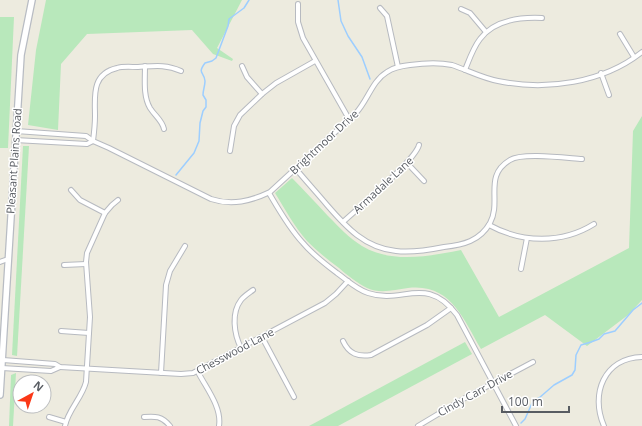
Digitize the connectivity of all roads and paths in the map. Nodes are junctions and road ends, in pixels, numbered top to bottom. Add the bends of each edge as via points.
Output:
1 (32, 0) edge
2 (298, 4) dead end
3 (380, 8) dead end
4 (461, 9) dead end
5 (542, 18) dead end
6 (486, 32) junction
7 (620, 34) dead end
8 (642, 52) edge
9 (634, 57) junction
10 (315, 61) junction
11 (145, 66) junction
12 (242, 66) dead end
13 (398, 67) junction
14 (465, 70) junction
15 (181, 71) dead end
16 (601, 74) junction
17 (262, 94) junction
18 (609, 95) dead end
19 (349, 120) junction
20 (164, 130) dead end
21 (16, 131) junction
22 (15, 140) junction
23 (93, 141) junction
24 (419, 145) dead end
25 (230, 151) dead end
26 (582, 159) dead end
27 (407, 163) junction
28 (296, 169) junction
29 (424, 181) dead end
30 (71, 190) dead end
31 (269, 193) junction
32 (118, 200) dead end
33 (105, 213) junction
34 (343, 222) junction
35 (489, 224) junction
36 (594, 224) dead end
37 (527, 238) junction
38 (185, 246) dead end
39 (8, 259) junction
40 (0, 262) edge
41 (86, 264) junction
42 (64, 265) dead end
43 (521, 269) dead end
44 (348, 281) junction
45 (253, 290) dead end
46 (452, 308) junction
47 (61, 331) dead end
48 (89, 333) junction
49 (262, 337) junction
50 (343, 341) dead end
51 (241, 348) junction
52 (642, 357) edge
53 (3, 360) junction
54 (533, 362) dead end
55 (60, 367) junction
56 (2, 368) junction
57 (87, 369) junction
58 (198, 372) junction
59 (161, 373) junction
60 (493, 383) junction
61 (0, 395) edge
62 (294, 397) dead end
63 (49, 417) dead end
64 (144, 417) dead end
65 (66, 424) edge
66 (170, 426) edge
67 (219, 426) edge
68 (418, 426) edge
69 (516, 426) edge
70 (604, 426) edge

1 - 21 street, Pleasant Plains Road via 21,55
2 - 10 street via 300,31
3 - 13 street via 387,16
4 - 6 street via 470,13
5 - 6 street via 512,20
6 - 14 street via 476,45
7 - 9 street
8 - 9 street, Brightmoor Drive
9 - 16 street, Brightmoor Drive
10 - 17 street via 283,78
10 - 19 street
11 - 15 street via 167,65
11 - 20 street via 147,100
11 - 23 street via 116,68 100,79 94,93
12 - 17 street via 247,78
13 - 14 street, Brightmoor Drive via 433,63
13 - 19 street, Brightmoor Drive via 380,76 363,104
14 - 16 street, Brightmoor Drive via 498,81 528,85 564,83
16 - 18 street
17 - 25 street via 238,119
19 - 28 street, Brightmoor Drive
21 - 22 street, Pleasant Plains Road
21 - 23 street, Brightmoor Drive via 86,136
22 - 23 street via 87,144
22 - 39 street, Pleasant Plains Road
23 - 31 street, Brightmoor Drive via 214,200 241,202
24 - 27 street, Armadale Lane via 417,152
26 - 35 street via 520,156 510,160 503,165 495,178 494,208
27 - 29 street
27 - 34 street, Armadale Lane
28 - 31 street, Brightmoor Drive
28 - 34 street
30 - 33 street via 80,200
31 - 44 street via 303,244
32 - 33 street
33 - 41 street via 88,250
34 - 35 street via 372,245 387,250 403,251 433,249 469,242 481,234
35 - 37 street via 504,232
36 - 37 street via 560,238
37 - 43 street
38 - 59 street via 170,270 166,285
39 - 40 street
39 - 53 street, Pleasant Plains Road
41 - 42 street
41 - 48 street via 90,306
44 - 46 street via 363,291 379,296 413,293 431,295 443,300
44 - 49 street, Chesswood Lane via 325,303
45 - 51 street via 241,300 236,311 235,330
46 - 50 street via 427,325 371,355 361,356 352,353
46 - 60 street
47 - 48 street
48 - 57 street
49 - 51 street, Chesswood Lane
49 - 62 street
51 - 58 street, Chesswood Lane
52 - 70 street via 620,362 611,369 603,382 598,401
53 - 55 street, Chesswood Lane via 55,364
53 - 56 street, Pleasant Plains Road
54 - 60 street, Cindy Carr Drive
55 - 56 street, Chesswood Lane via 51,371
55 - 57 street, Chesswood Lane
56 - 61 street, Pleasant Plains Road
57 - 59 street, Chesswood Lane
57 - 65 street via 84,389
58 - 59 street, Chesswood Lane
58 - 67 street via 218,411
60 - 68 street, Cindy Carr Drive
60 - 69 street
63 - 65 street
64 - 66 street via 158,417

